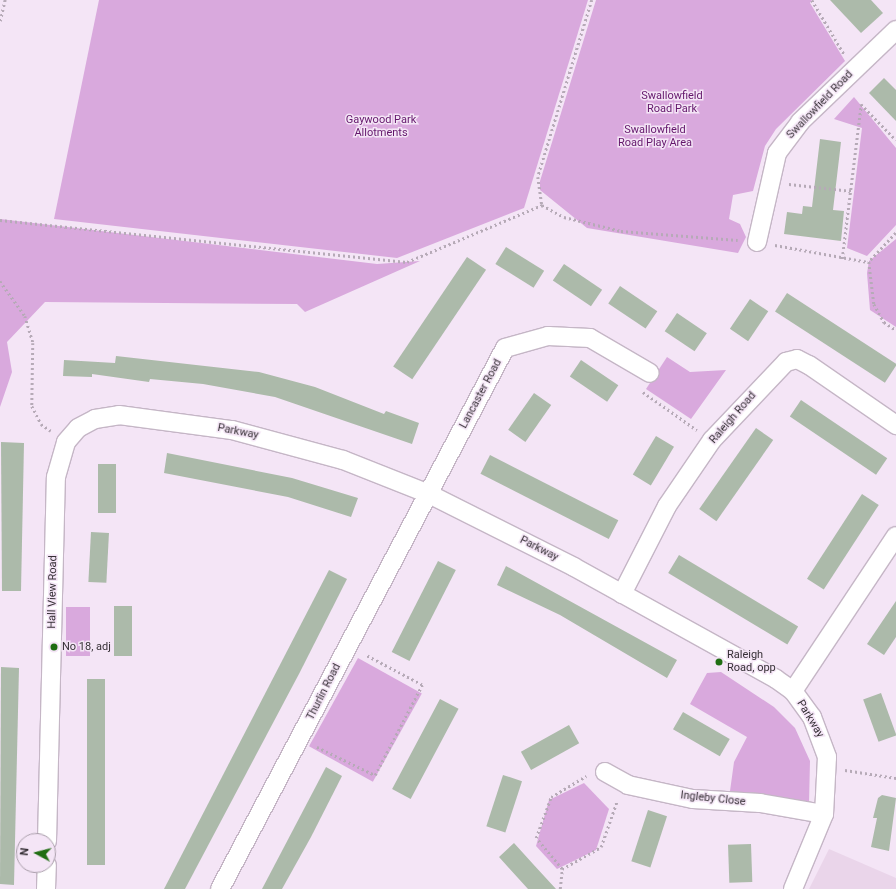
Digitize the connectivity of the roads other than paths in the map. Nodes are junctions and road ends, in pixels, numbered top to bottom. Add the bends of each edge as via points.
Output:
1 (896, 30) edge
2 (757, 242) road end
3 (650, 374) road end
4 (896, 425) edge
5 (66, 442) joint
6 (429, 494) junction
7 (896, 536) edge
8 (622, 594) junction
9 (793, 691) junction
10 (605, 772) road end
11 (824, 814) junction
12 (47, 833) edge
13 (47, 873) edge
14 (46, 889) edge
15 (220, 889) edge
16 (793, 889) edge

1 - 2 street, Swallowfield Road via 786,140 777,153 768,182
3 - 6 street, Lancaster Road via 590,338 548,336 505,348
4 - 8 street, Raleigh Road via 797,359 786,362 767,379 712,440 667,506
5 - 6 street, Parkway via 78,428 95,419 119,416 149,418 282,441 344,460
5 - 12 street, Hall View Road via 56,477
6 - 8 street, Parkway
6 - 15 street, Thurlin Road
7 - 9 street
8 - 9 street, Parkway
9 - 11 street, Parkway via 824,743 828,774
10 - 11 street, Ingleby Close via 628,785 693,799 760,803
11 - 16 street, Parkway
13 - 14 street

